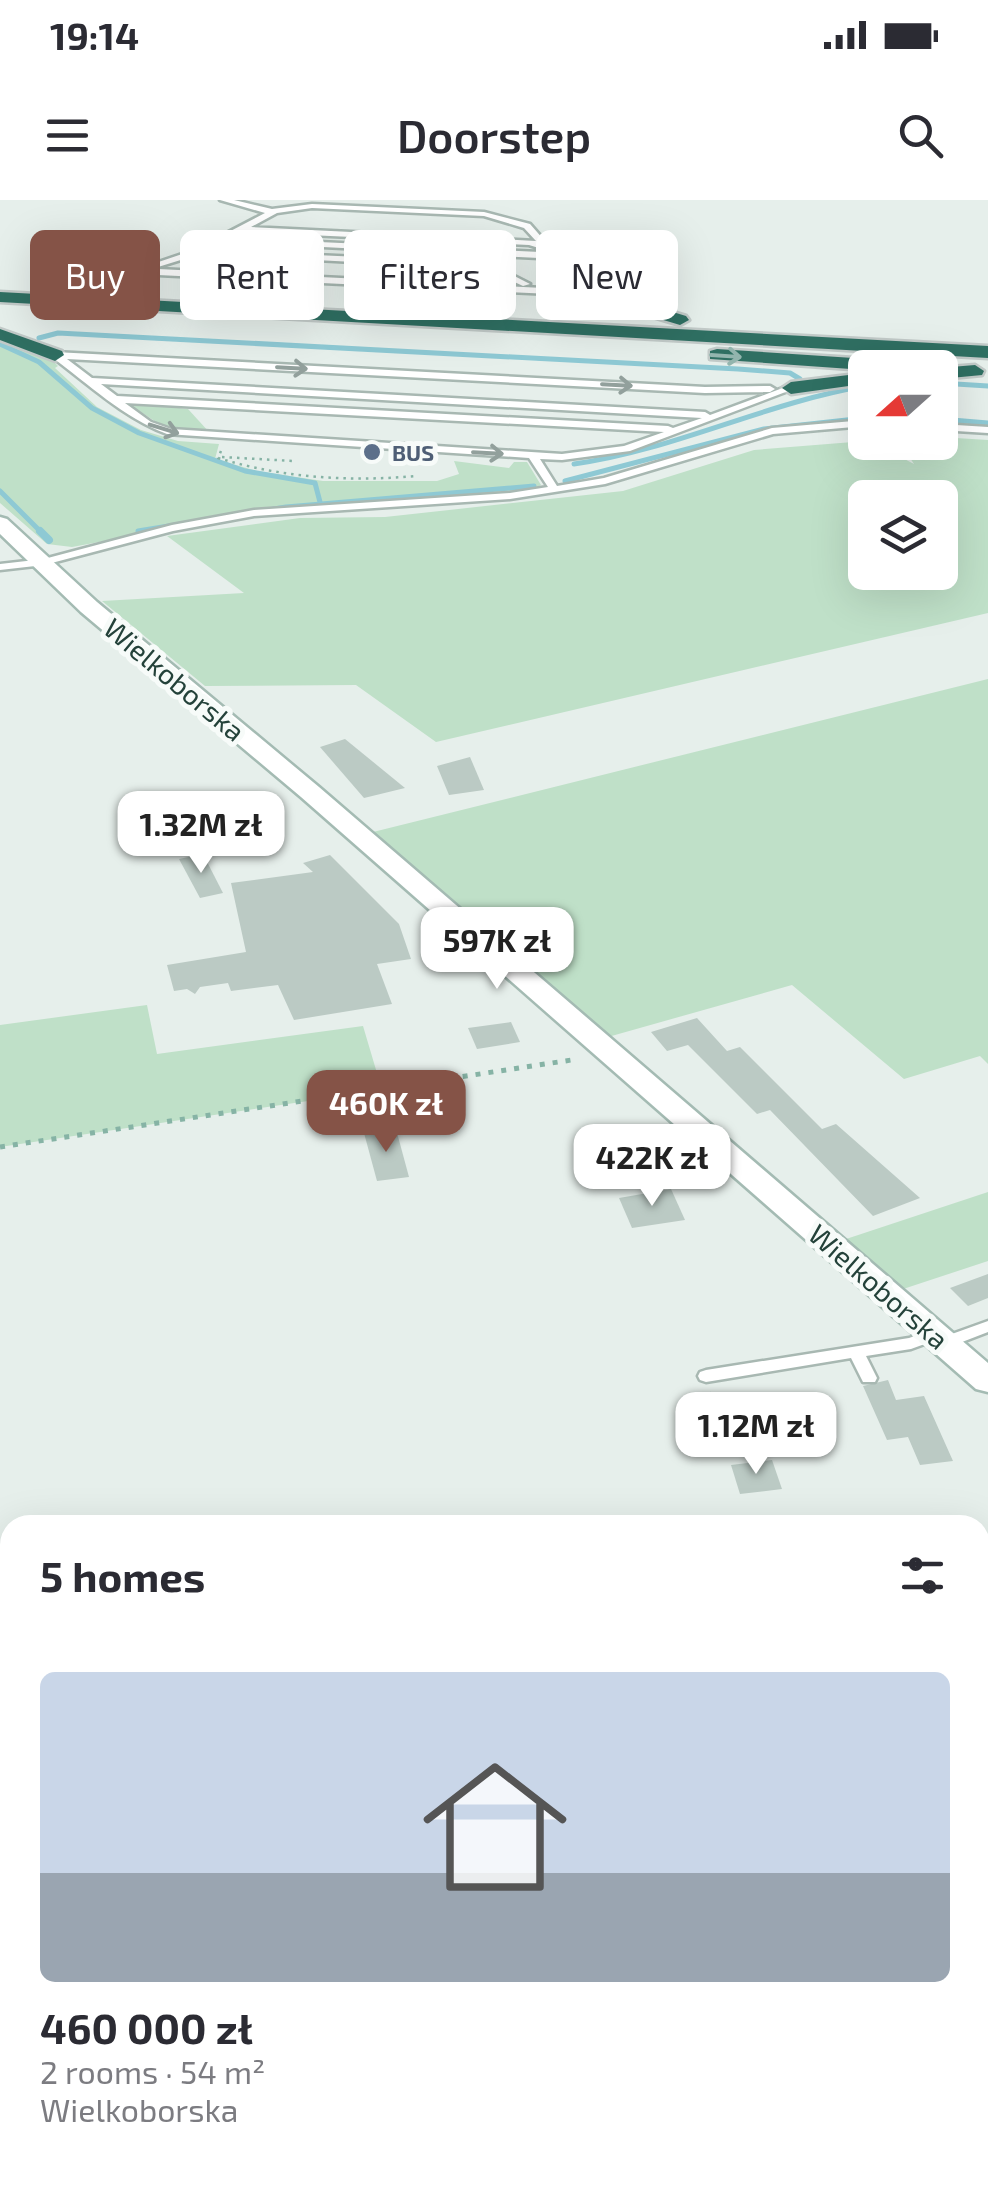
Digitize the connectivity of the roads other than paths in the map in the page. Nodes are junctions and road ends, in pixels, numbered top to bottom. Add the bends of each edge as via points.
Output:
1 (224, 200) edge
2 (272, 212) junction
3 (241, 229) joint
4 (536, 236) edge
5 (536, 244) edge
6 (324, 245) edge
7 (536, 257) edge
8 (324, 258) edge
9 (160, 272) edge
10 (534, 288) joint
11 (30, 290) edge
12 (0, 294) edge
13 (0, 317) edge
14 (678, 320) edge
15 (0, 334) edge
16 (816, 340) junction
17 (988, 352) edge
18 (55, 356) junction
19 (848, 364) edge
20 (848, 380) edge
21 (90, 382) junction
22 (792, 388) junction
23 (113, 398) junction
24 (714, 415) junction
25 (848, 424) edge
26 (958, 428) edge
27 (676, 430) junction
28 (988, 430) edge
29 (533, 456) junction
30 (554, 490) junction
31 (0, 523) edge
32 (44, 562) junction
33 (0, 566) edge
34 (988, 1326) edge
35 (939, 1338) junction
36 (856, 1352) junction
37 (706, 1376) road end
38 (869, 1378) dead end
39 (988, 1381) edge

1 - 2 lane
2 - 3 lane
2 - 4 lane via 312,206 484,214 527,226
3 - 5 lane
6 - 7 lane
8 - 10 lane via 489,266
9 - 10 lane
11 - 12 highway
12 - 16 highway
13 -> 19 highway
14 - 16 highway
15 - 18 highway
16 - 17 highway
18 - 21 lane
18 -> 22 lane via 705,390
20 - 22 highway
21 - 23 lane
21 - 24 lane
22 - 24 lane
23 - 27 lane
23 -> 29 lane via 148,424 186,436
24 - 27 lane
25 - 30 lane via 772,431 605,482
26 - 28 lane
27 - 29 lane via 610,453
29 - 30 lane
30 - 32 lane via 254,512
31 - 32 street, Wielkoborska
32 - 33 lane
32 - 35 street, Wielkoborska
34 - 35 lane
35 - 36 lane
35 - 39 street, Wielkoborska
36 - 37 lane
36 - 38 lane

